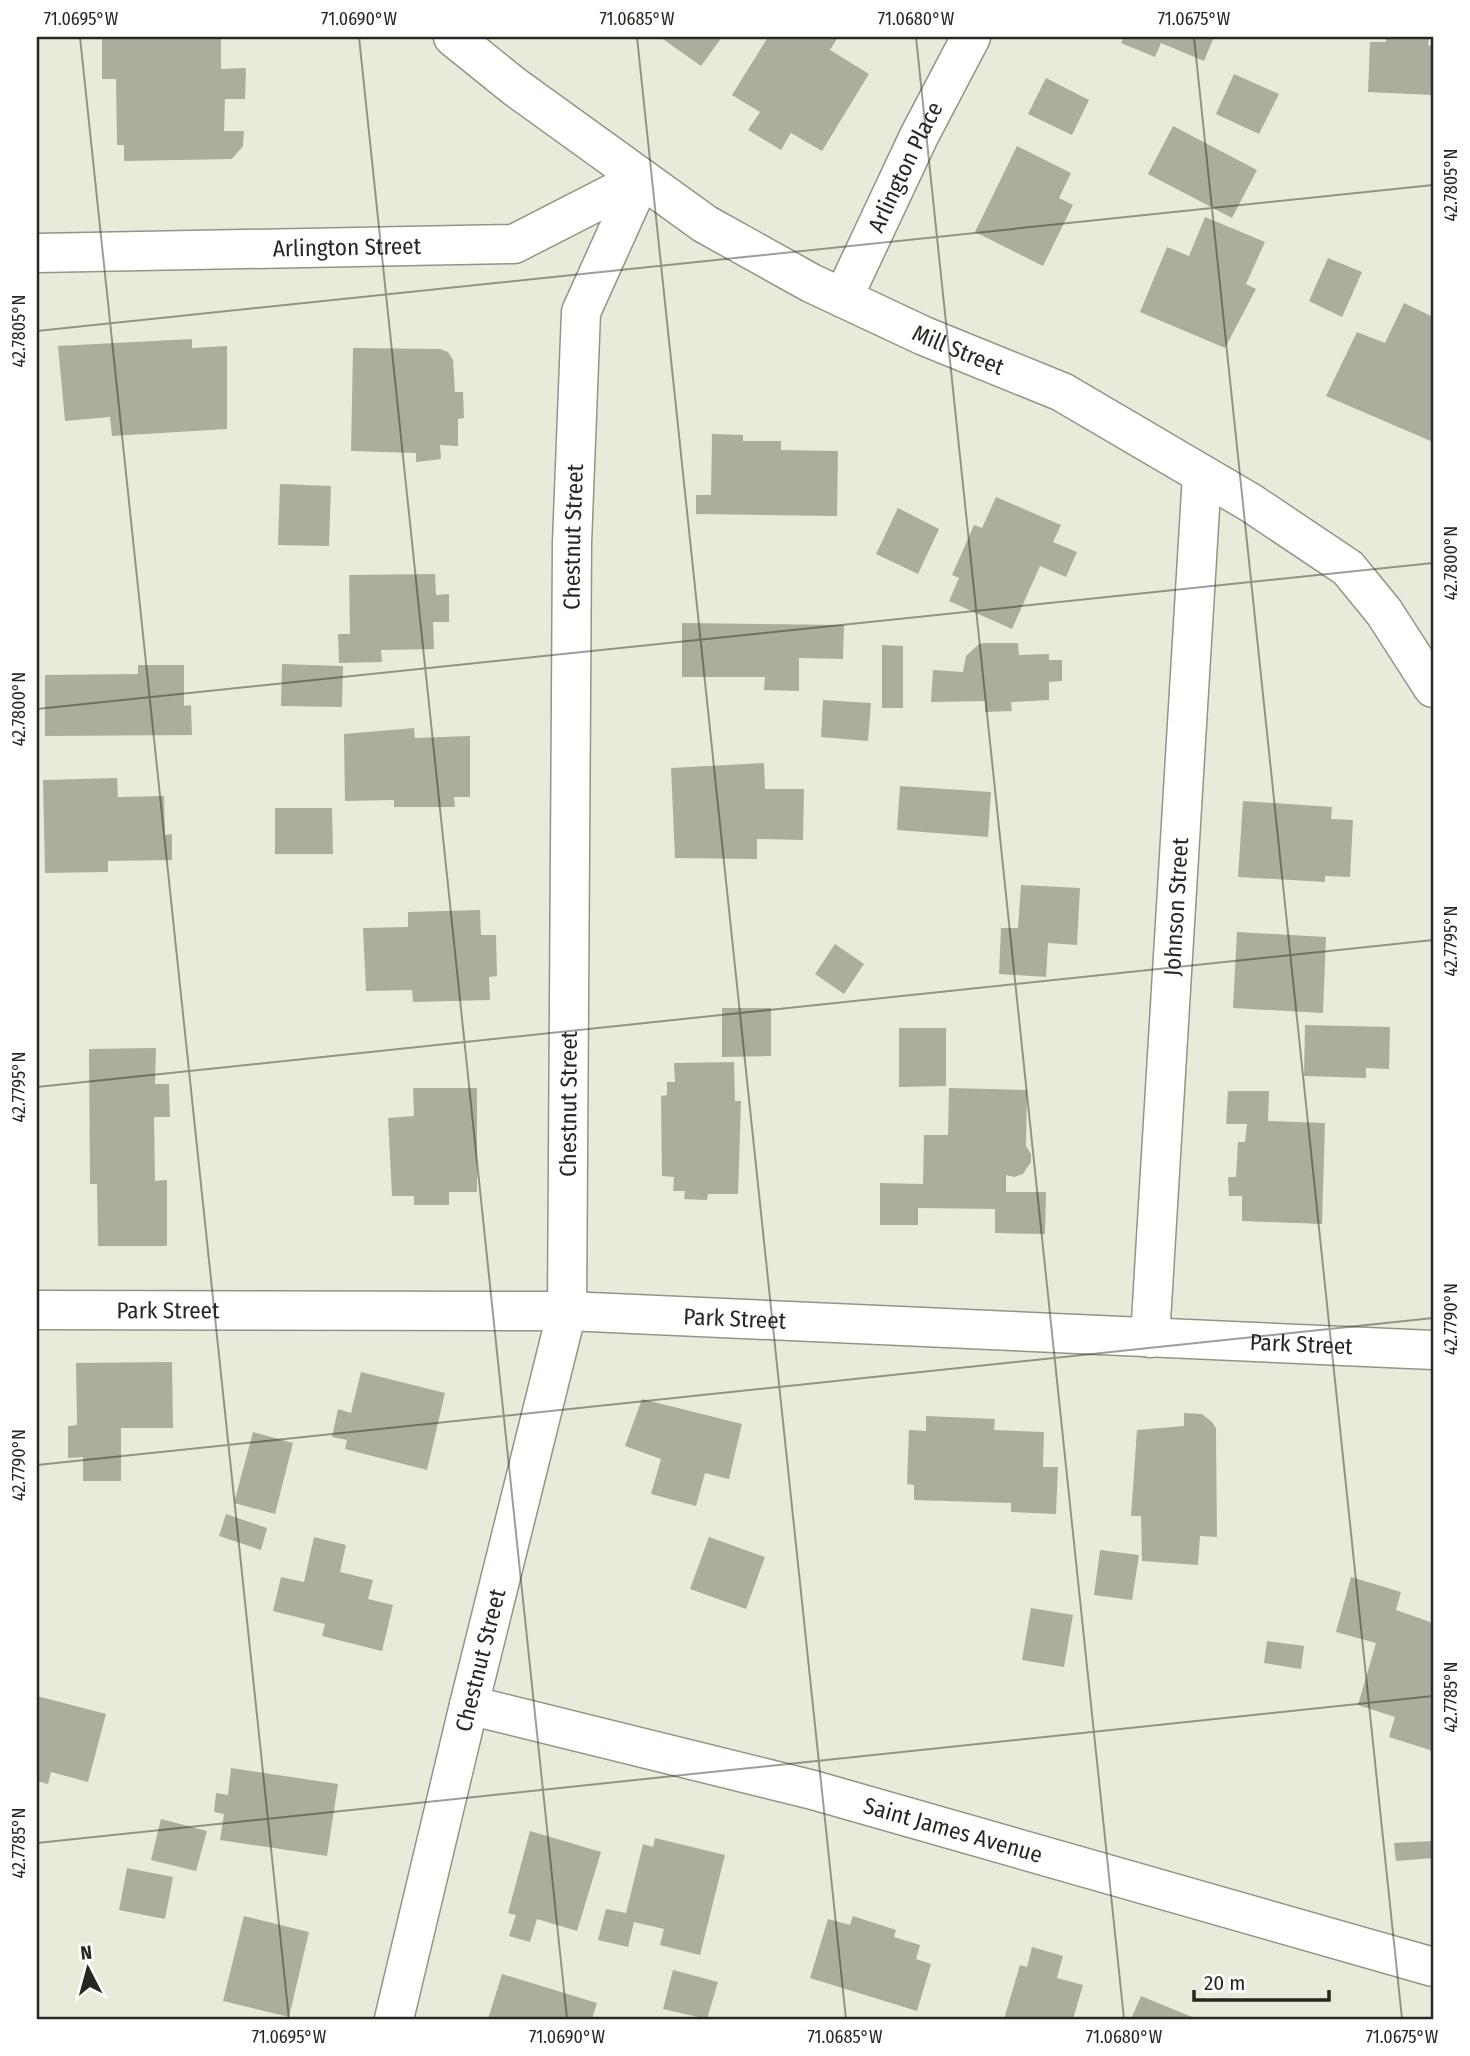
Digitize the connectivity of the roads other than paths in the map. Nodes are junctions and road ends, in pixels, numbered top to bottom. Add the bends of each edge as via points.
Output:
1 (453, 37) edge
2 (971, 37) edge
3 (641, 179) junction
4 (37, 253) edge
5 (843, 298) junction
6 (1202, 475) junction
7 (1433, 688) edge
8 (37, 1310) edge
9 (567, 1311) junction
10 (1150, 1338) junction
11 (1433, 1350) edge
12 (469, 1705) junction
13 (1433, 1967) edge
14 (394, 2019) edge

1 - 3 street, Mill Street
2 - 5 street, Arlington Place
3 - 4 street, Arlington Street via 514,244
3 - 5 street, Mill Street via 705,224
3 - 9 street, Chestnut Street via 581,312 572,543
5 - 6 street, Mill Street via 1062,392
6 - 7 street, Mill Street via 1349,568
6 - 10 street, Johnson Street
8 - 9 street, Park Street
9 - 10 street, Park Street
9 - 12 street, Chestnut Street
10 - 11 street, Park Street
12 - 13 street, Saint James Avenue via 813,1790
12 - 14 street, Chestnut Street

